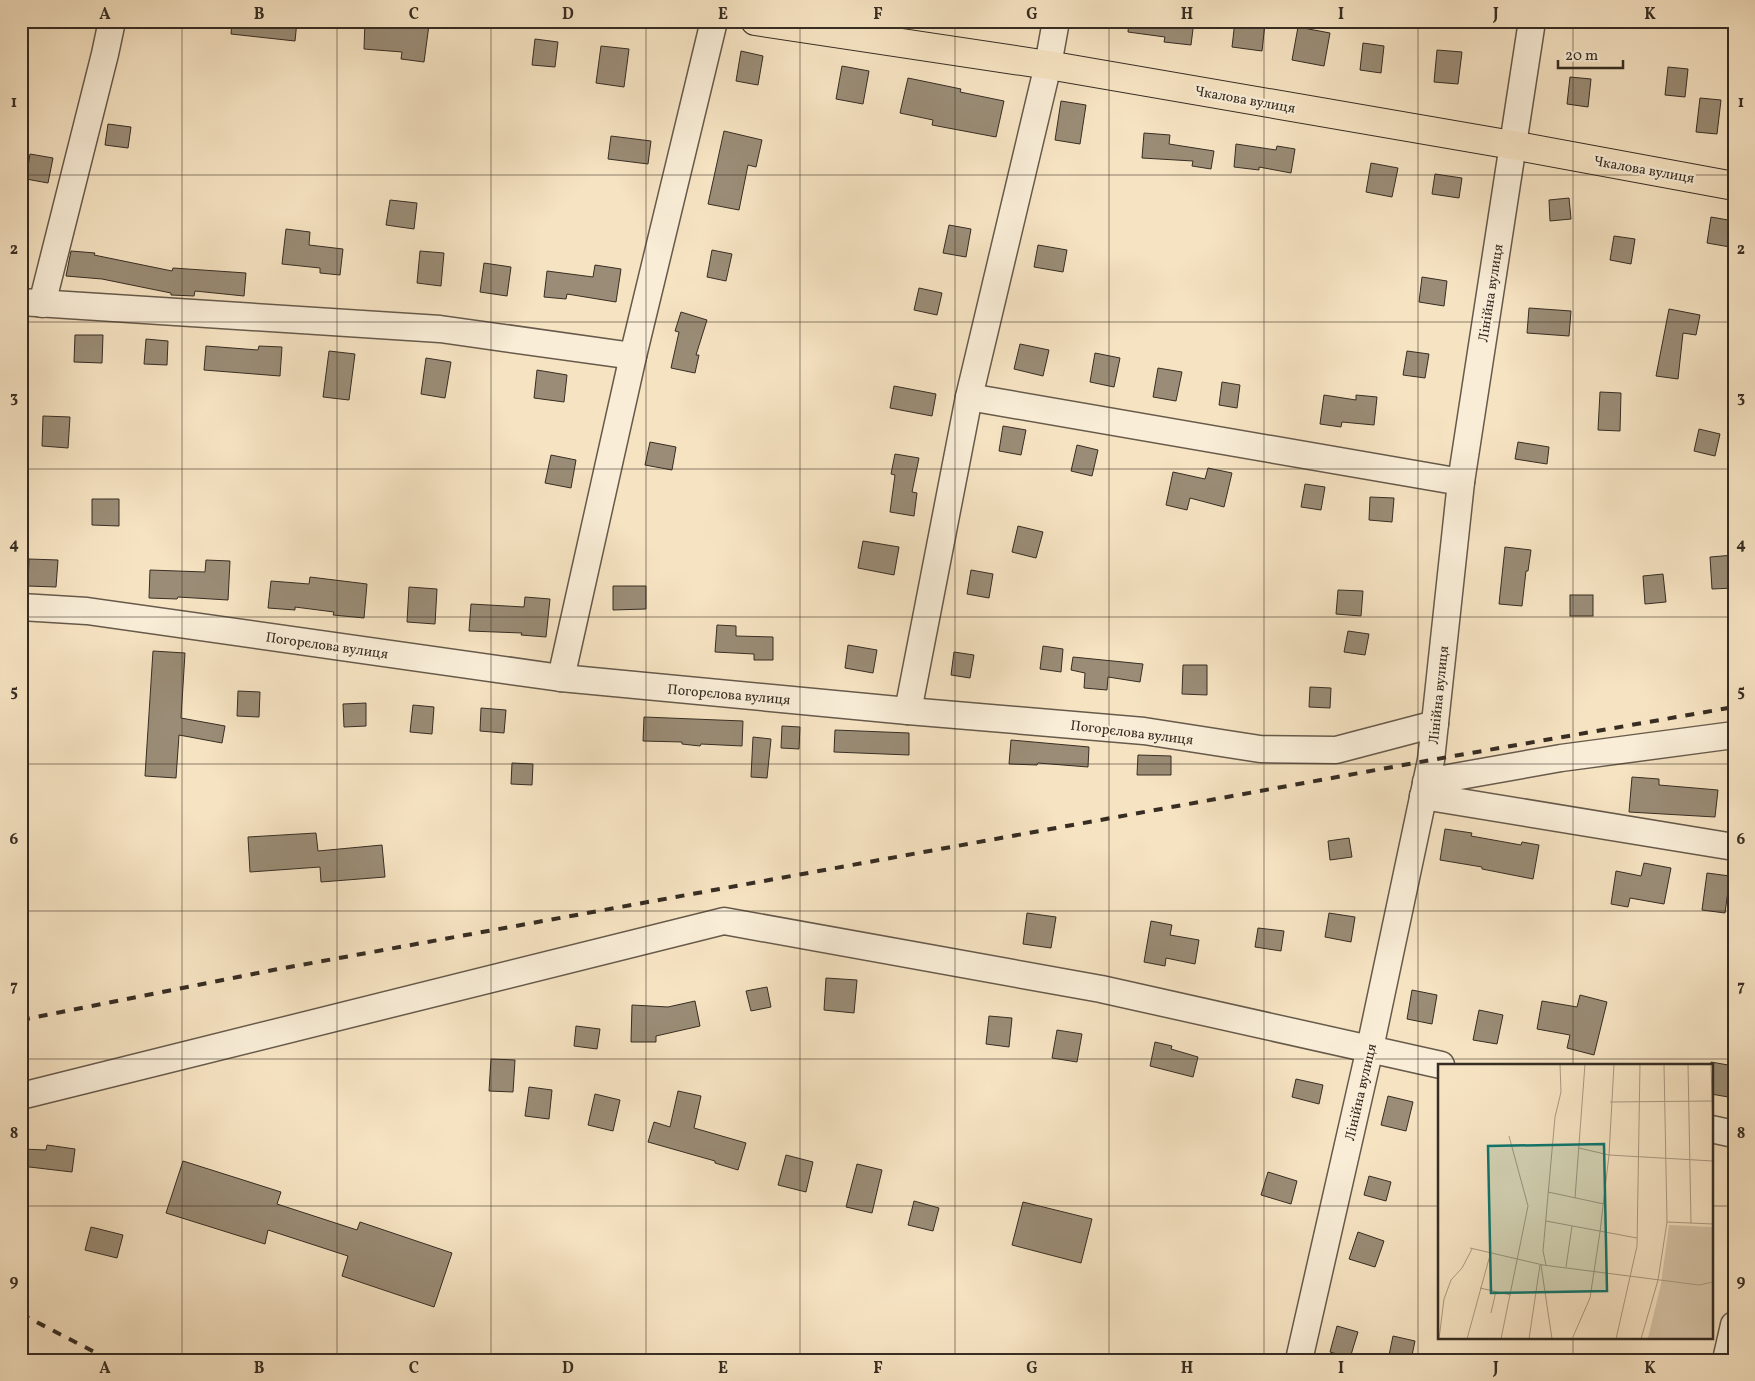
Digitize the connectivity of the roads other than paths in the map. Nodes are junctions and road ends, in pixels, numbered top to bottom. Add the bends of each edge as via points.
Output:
1 (112, 21) edge
2 (714, 21) edge
3 (755, 21) edge
4 (1056, 21) edge
5 (1532, 21) edge
6 (1048, 65) junction
7 (1512, 145) junction
8 (1734, 186) edge
9 (31, 303) edge
10 (633, 356) junction
11 (969, 397) junction
12 (1461, 482) junction
13 (21, 607) edge
14 (561, 678) junction
15 (908, 710) junction
16 (1435, 724) junction
17 (1734, 735) edge
18 (1425, 789) junction
19 (1734, 847) edge
20 (1370, 1048) junction
21 (1438, 1064) edge
22 (21, 1096) edge
23 (1712, 1129) edge
24 (1734, 1134) edge
25 (1734, 1325) edge
26 (1299, 1360) edge
27 (1726, 1360) edge

1 - 9 street
2 - 10 street
3 - 6 main road, Чкалова вулиця
4 - 6 street
5 - 7 street, Лінійна вулиця
6 - 7 main road, Чкалова вулиця
6 - 11 street
7 - 8 main road, Чкалова вулиця
7 - 12 street, Лінійна вулиця
9 - 10 street via 440,329
10 - 14 street
11 - 12 street
11 - 15 street
12 - 16 street, Лінійна вулиця
13 - 14 street, Погорєлова вулиця via 87,611
14 - 15 street, Погорєлова вулиця
15 - 16 street, Погорєлова вулиця via 1144,731 1260,749 1336,750
16 - 18 street, Лінійна вулиця
17 - 18 street via 1561,758
18 - 19 street
18 - 20 street, Лінійна вулиця
20 - 21 street
20 - 22 street via 1101,989 724,921
20 - 26 street, Лінійна вулиця
23 - 24 street
25 - 27 street

